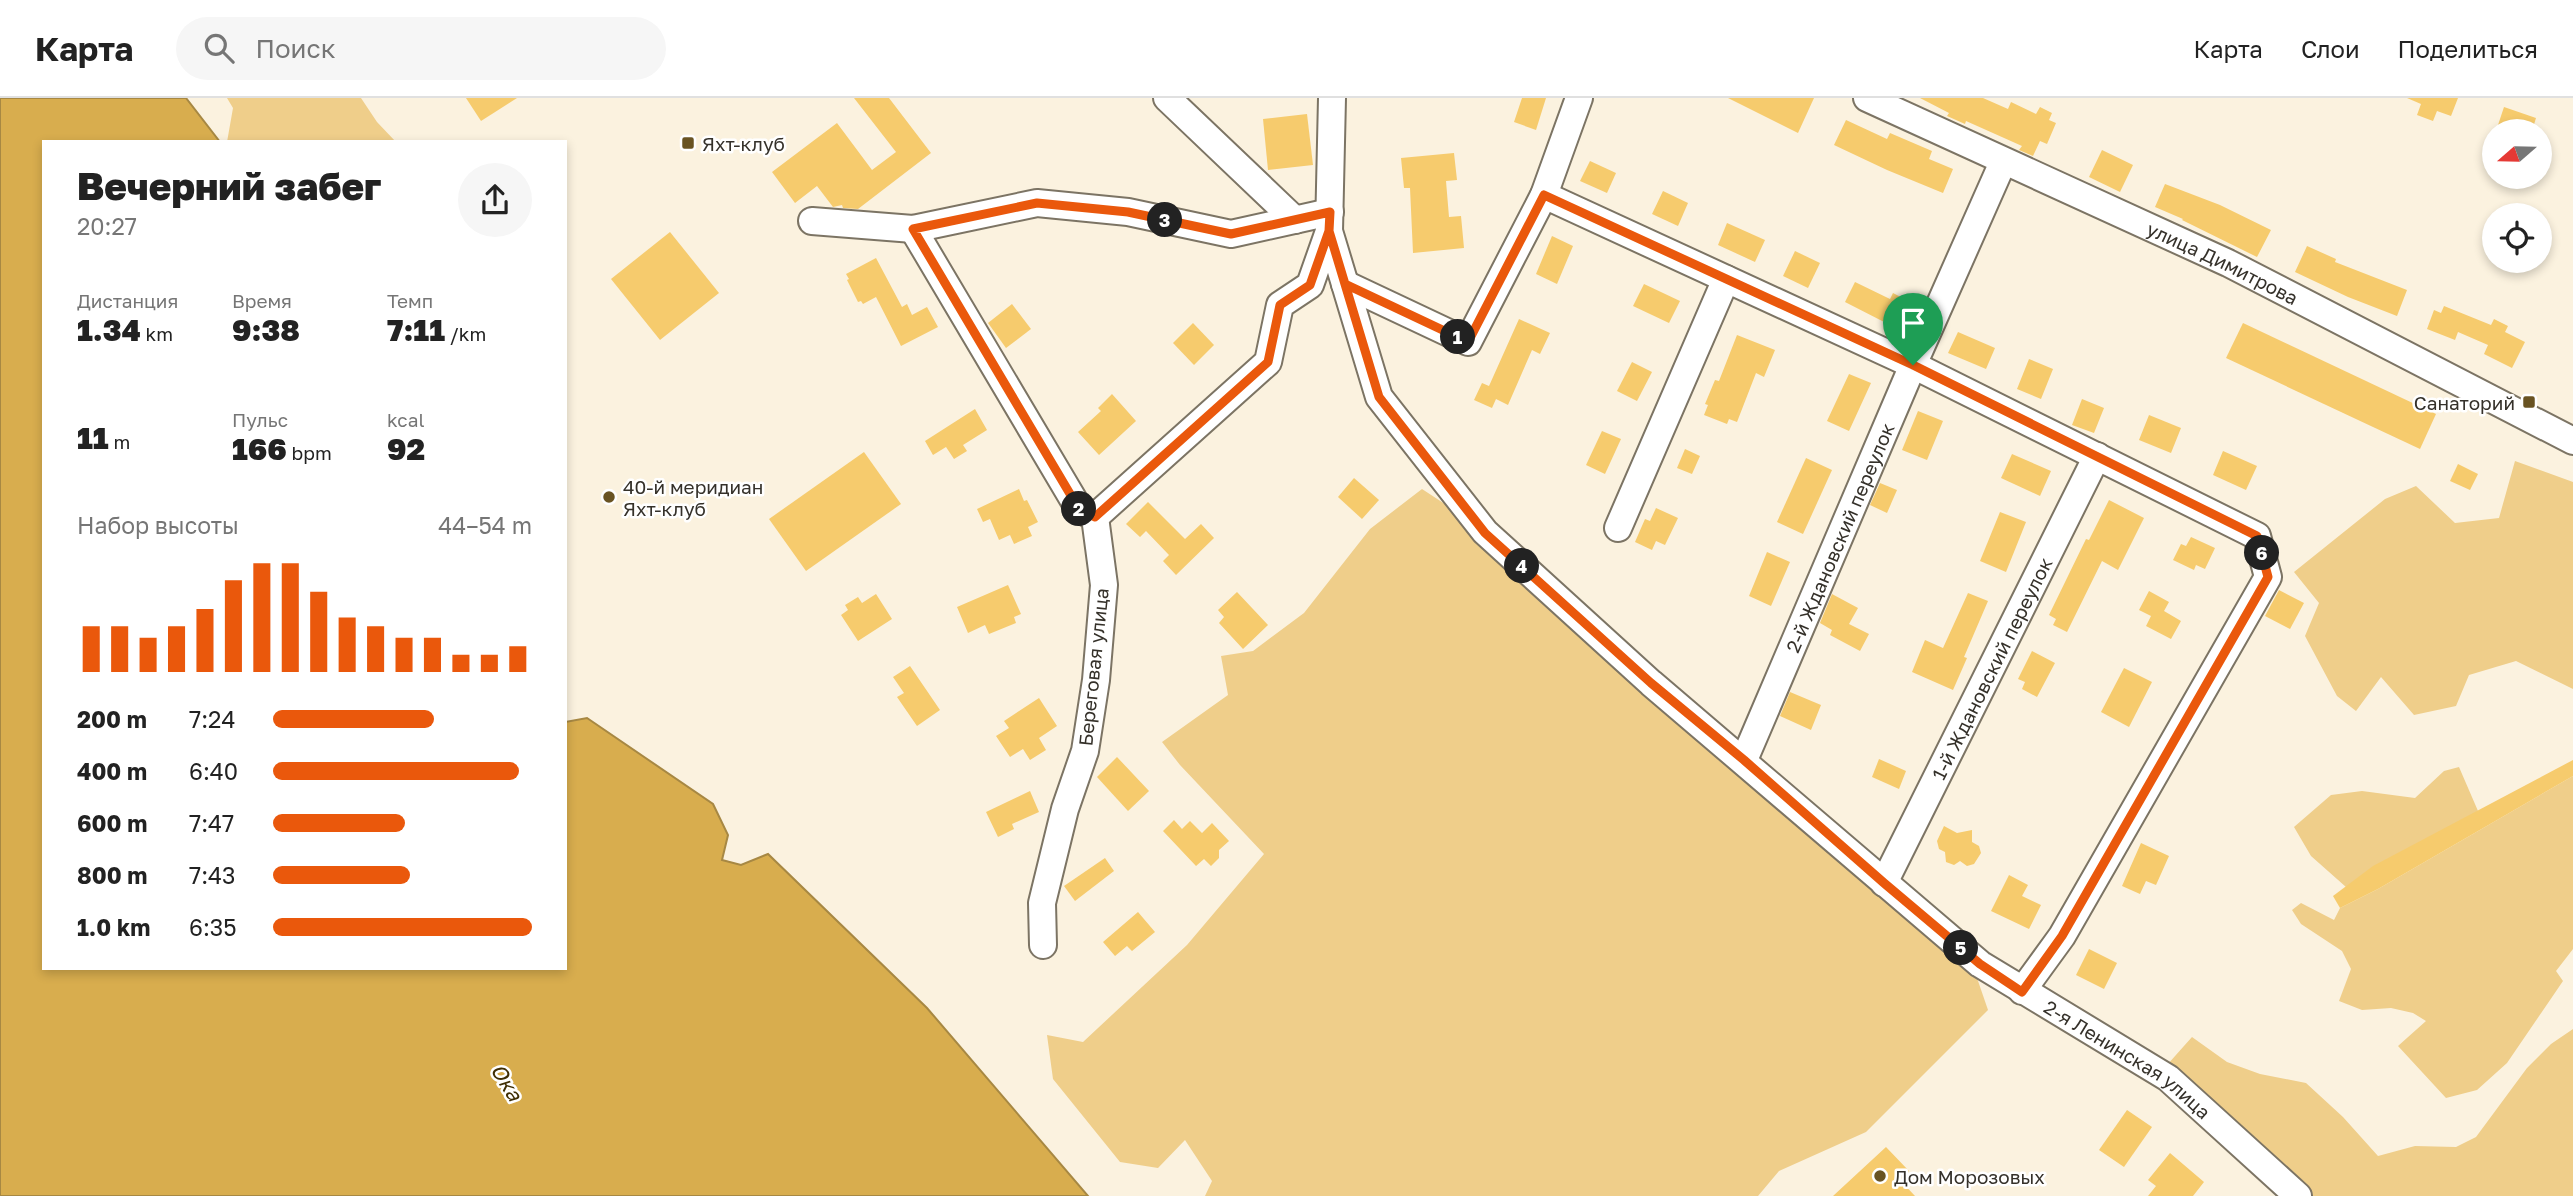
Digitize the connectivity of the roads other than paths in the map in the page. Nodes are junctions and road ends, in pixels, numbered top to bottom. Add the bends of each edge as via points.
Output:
1 (1167, 98) edge
2 (1332, 98) edge
3 (1579, 98) edge
4 (1867, 98) edge
5 (2003, 162) junction
6 (1544, 195) junction
7 (1295, 219) junction
8 (812, 221) dead end
9 (1329, 221) junction
10 (913, 229) junction
11 (1726, 279) junction
12 (1345, 284) junction
13 (1913, 365) junction
14 (2573, 441) edge
15 (2097, 456) junction
16 (1095, 517) junction
17 (1618, 528) dead end
18 (1744, 760) junction
19 (1884, 883) junction
20 (1043, 945) dead end
21 (2022, 992) junction
22 (2298, 1196) edge

1 - 7 street
2 - 9 street, 2-я Ленинская улица
3 - 6 street
4 - 5 street, улица Димитрова
5 - 13 street, 2-й Ждановский переулок
5 - 14 street, улица Димитрова via 2228,263
6 - 11 street
6 - 12 street via 1468,342
7 - 9 street
7 - 10 street via 1231,234 1128,212 1037,203
8 - 10 street
9 - 12 street, 2-я Ленинская улица
9 - 16 street via 1310,285 1280,305 1268,362
10 - 16 street via 1079,509
11 - 13 street
11 - 17 street
12 - 18 street, 2-я Ленинская улица via 1379,397 1485,533
13 - 15 street
13 - 18 street, 2-й Ждановский переулок
15 - 19 street, 1-й Ждановский переулок
15 - 21 street via 2257,536 2268,577 2062,936
16 - 20 street, Береговая улица via 1104,585 1096,680 1085,751 1042,903
18 - 19 street, 2-я Ленинская улица
19 - 21 street, 2-я Ленинская улица via 1980,964
21 - 22 street, 2-я Ленинская улица via 2168,1078

